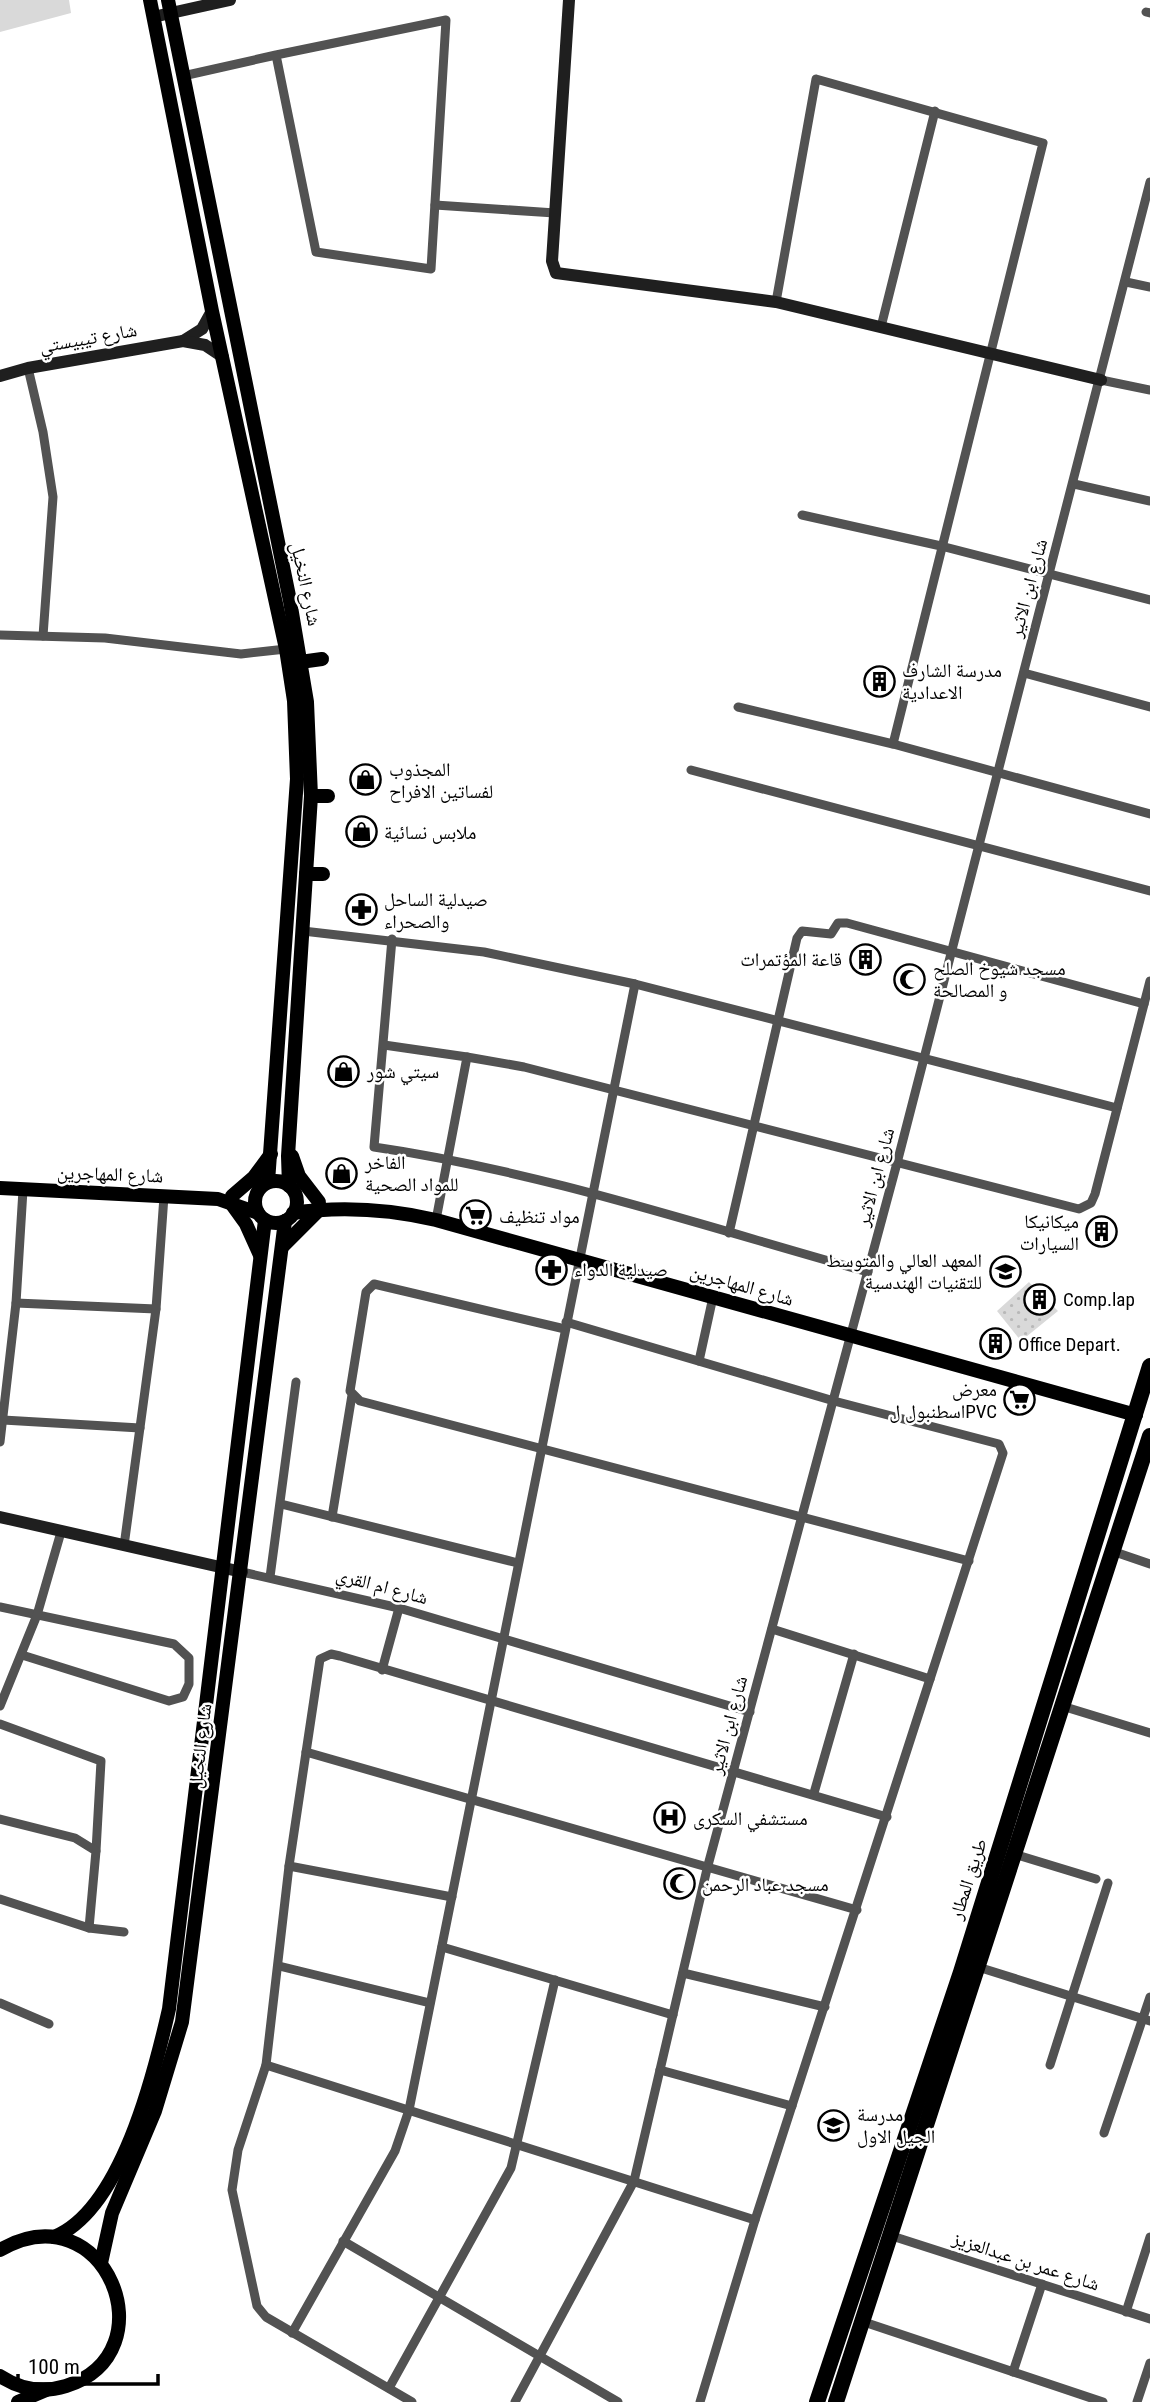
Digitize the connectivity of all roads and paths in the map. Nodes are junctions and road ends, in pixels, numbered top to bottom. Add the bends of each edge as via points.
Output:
1 (150, 0) edge
2 (230, 0) edge
3 (569, 0) edge
4 (169, 7) edge
5 (153, 17) junction
6 (276, 55) junction
7 (183, 76) junction
8 (935, 111) junction
9 (1150, 183) edge
10 (435, 205) junction
11 (555, 213) junction
12 (1126, 282) junction
13 (1150, 287) edge
14 (776, 302) junction
15 (212, 311) junction
16 (881, 327) junction
17 (183, 341) junction
18 (990, 354) junction
19 (223, 357) junction
20 (27, 368) junction
21 (0, 376) edge
22 (1101, 380) junction
23 (1150, 390) edge
24 (252, 414) junction
25 (237, 418) junction
26 (1074, 484) junction
27 (1150, 501) edge
28 (802, 515) dead end
29 (941, 546) junction
30 (1050, 576) junction
31 (1150, 600) edge
32 (0, 635) edge
33 (43, 636) junction
34 (292, 658) junction
35 (322, 659) dead end
36 (1024, 673) junction
37 (1150, 707) edge
38 (738, 708) dead end
39 (893, 744) junction
40 (691, 770) dead end
41 (998, 772) junction
42 (311, 796) junction
43 (328, 796) dead end
44 (1150, 814) edge
45 (979, 844) junction
46 (306, 874) junction
47 (323, 874) dead end
48 (1150, 891) edge
49 (303, 931) junction
50 (392, 939) junction
51 (952, 950) junction
52 (1150, 981) edge
53 (635, 984) junction
54 (1144, 1004) junction
55 (775, 1020) junction
56 (384, 1045) junction
57 (467, 1056) junction
58 (924, 1057) junction
59 (614, 1092) junction
60 (1117, 1108) junction
61 (752, 1126) junction
62 (289, 1145) junction
63 (271, 1153) junction
64 (448, 1158) junction
65 (897, 1163) junction
66 (263, 1186) junction
67 (0, 1188) edge
68 (23, 1190) junction
69 (292, 1190) junction
70 (164, 1196) junction
71 (592, 1196) junction
72 (227, 1200) junction
73 (319, 1206) junction
74 (261, 1217) junction
75 (289, 1217) junction
76 (436, 1220) junction
77 (729, 1233) junction
78 (282, 1249) junction
79 (260, 1257) junction
80 (579, 1260) junction
81 (868, 1272) junction
82 (713, 1297) junction
83 (16, 1303) junction
84 (156, 1309) junction
85 (566, 1326) junction
86 (851, 1336) junction
87 (699, 1361) junction
88 (1150, 1366) edge
89 (296, 1382) dead end
90 (352, 1395) junction
91 (834, 1401) junction
92 (1136, 1415) junction
93 (3, 1420) junction
94 (140, 1428) junction
95 (1150, 1436) edge
96 (0, 1442) edge
97 (542, 1446) junction
98 (281, 1504) junction
99 (0, 1517) edge
100 (332, 1517) junction
101 (802, 1517) junction
102 (61, 1532) junction
103 (124, 1546) junction
104 (1112, 1551) junction
105 (969, 1561) junction
106 (518, 1563) junction
107 (1150, 1564) edge
108 (224, 1568) junction
109 (242, 1572) junction
110 (270, 1577) junction
111 (0, 1607) edge
112 (399, 1608) junction
113 (37, 1615) junction
114 (772, 1629) junction
115 (503, 1640) junction
116 (854, 1654) junction
117 (22, 1655) junction
118 (382, 1670) junction
119 (930, 1679) junction
120 (491, 1701) junction
121 (0, 1706) edge
122 (1062, 1706) junction
123 (750, 1712) junction
124 (0, 1724) edge
125 (1150, 1733) edge
126 (306, 1752) junction
127 (734, 1770) junction
128 (814, 1793) junction
129 (471, 1800) junction
130 (887, 1817) junction
131 (0, 1819) edge
132 (96, 1851) junction
133 (1014, 1854) junction
134 (289, 1866) junction
135 (707, 1869) junction
136 (1096, 1879) dead end
137 (1108, 1883) dead end
138 (452, 1897) junction
139 (0, 1899) edge
140 (857, 1909) junction
141 (89, 1928) junction
142 (124, 1932) dead end
143 (442, 1947) junction
144 (279, 1966) junction
145 (978, 1967) junction
146 (683, 1973) junction
147 (555, 1980) junction
148 (1072, 1996) junction
149 (1150, 1997) edge
150 (0, 2003) edge
151 (430, 2003) junction
152 (825, 2007) junction
153 (673, 2015) junction
154 (1146, 2020) edge
155 (49, 2024) dead end
156 (266, 2065) junction
157 (1050, 2065) dead end
158 (660, 2070) junction
159 (792, 2106) junction
160 (409, 2110) junction
161 (1104, 2133) dead end
162 (518, 2145) junction
163 (634, 2181) junction
164 (755, 2220) junction
165 (892, 2236) junction
166 (1150, 2236) edge
167 (54, 2237) junction
168 (343, 2241) junction
169 (0, 2250) edge
170 (101, 2263) junction
171 (1042, 2284) junction
172 (441, 2297) junction
173 (1126, 2312) junction
174 (1150, 2319) edge
175 (863, 2322) junction
176 (292, 2333) junction
177 (541, 2355) junction
178 (1150, 2363) edge
179 (1013, 2372) junction
180 (0, 2376) edge
181 (388, 2388) junction
182 (46, 2390) junction
183 (18, 2402) edge
184 (412, 2402) edge
185 (515, 2402) edge
186 (618, 2402) edge
187 (700, 2402) edge
188 (817, 2402) edge
189 (836, 2402) edge
190 (1103, 2402) edge
191 (1137, 2402) edge

1 - 5 main road, شارع النخيل
2 - 4 street
3 - 11 street
4 - 5 street
4 - 7 main road, شارع النخيل
5 - 15 main road, شارع النخيل
6 - 7 street
6 - 10 street via 446,20
6 - 10 street via 316,251 431,269
7 - 24 main road, شارع النخيل
8 - 14 street via 816,79
8 - 16 street
8 - 18 street via 1042,143
9 - 12 street, شارع ابن الاثير
10 - 11 street
11 - 14 street via 552,265 559,274
12 - 13 street
12 - 22 street, شارع ابن الاثير
14 - 16 street
15 - 17 street via 202,329
15 - 19 main road, شارع النخيل
16 - 18 street
17 - 19 street via 205,345
17 - 20 street, شارع تيبيستي
18 - 22 street
18 - 29 street
19 - 25 main road, شارع النخيل
20 - 21 street, شارع تيبيستي
20 - 33 street via 53,497
22 - 23 street
22 - 26 street, شارع ابن الاثير
24 - 25 main road
24 - 34 main road, شارع النخيل
25 - 34 main road, شارع النخيل
26 - 27 street
26 - 30 street, شارع ابن الاثير
28 - 29 street
29 - 30 street
29 - 39 street
30 - 31 street
30 - 36 street, شارع ابن الاثير
32 - 33 street
33 - 34 street
34 - 35 main road
34 - 42 main road, شارع النخيل via 310,728
34 - 63 main road, شارع النخيل via 297,779
36 - 37 street
36 - 41 street, شارع ابن الاثير
38 - 39 street
39 - 41 street
40 - 45 street
41 - 44 street
41 - 45 street, شارع ابن الاثير
42 - 43 main road
42 - 46 main road, شارع النخيل
45 - 48 street
45 - 51 street, شارع ابن الاثير
46 - 47 main road
46 - 49 main road, شارع النخيل
49 - 50 street
49 - 62 main road, شارع النخيل
50 - 53 street via 484,952
50 - 56 street
51 - 54 street
51 - 55 street via 843,922 831,934 802,931
51 - 58 street, شارع ابن الاثير
52 - 54 street
53 - 55 street
53 - 59 street
54 - 60 street
55 - 58 street
55 - 61 street
56 - 57 street
56 - 64 street via 374,1147
57 - 59 street
57 - 64 street
58 - 60 street
58 - 65 street, شارع ابن الاثير
59 - 61 street
59 - 71 street
60 - 65 street via 1093,1199 1083,1208
61 - 65 street
61 - 77 street
62 - 69 main road, شارع النخيل
62 - 73 main road via 299,1176
63 - 66 main road, شارع النخيل
63 - 72 main road via 254,1177
64 - 71 street
64 - 76 street
65 - 81 street, شارع ابن الاثير
66 - 69 main road via 279,1181
66 - 72 main road, شارع المهاجرين
66 - 74 main road via 255,1201
67 - 68 main road, شارع المهاجرين
68 - 70 main road, شارع المهاجرين
68 - 83 street
69 - 73 main road, شارع المهاجرين
69 - 75 main road
70 - 72 main road, شارع المهاجرين
70 - 84 street
71 - 77 street
71 - 80 street
72 - 74 main road, شارع المهاجرين
72 - 79 main road via 246,1224
73 - 75 main road, شارع المهاجرين
73 - 76 main road, شارع المهاجرين
73 - 78 main road
74 - 75 main road
74 - 79 main road, شارع النخيل
75 - 78 main road, شارع النخيل
76 - 80 main road, شارع المهاجرين
77 - 81 street
78 - 109 main road, شارع النخيل
79 - 108 main road, شارع النخيل
80 - 82 main road, شارع المهاجرين
80 - 85 street
81 - 86 street, شارع ابن الاثير
82 - 86 main road, شارع المهاجرين
82 - 87 street
83 - 84 street
83 - 93 street
84 - 94 street
85 - 87 street
85 - 90 street via 374,1284 366,1292
85 - 97 street
86 - 91 street, شارع ابن الاثير
86 - 92 main road, شارع المهاجرين
87 - 91 street
88 - 92 highway, طريق المطار
89 - 98 street
90 - 97 street via 360,1401
90 - 100 street
91 - 101 street, شارع ابن الاثير
91 - 105 street via 999,1444 1003,1453
92 - 188 highway, طريق المطار via 961,1972
93 - 94 street
93 - 96 street
94 - 103 street
95 - 104 highway, طريق المطار
97 - 101 street
97 - 106 street
98 - 100 street
98 - 110 street
99 - 102 street, شارع ام القري
100 - 106 street
101 - 105 street
101 - 114 street, شارع ابن الاثير
102 - 103 street, شارع ام القري
102 - 113 street
103 - 108 street, شارع ام القري
104 - 107 street
104 - 122 highway, طريق المطار
105 - 119 street
106 - 115 street
108 - 109 street, شارع ام القري
108 - 167 main road, شارع النخيل via 176,1965 160,2049 107,2188 79,2223
109 - 110 street, شارع ام القري
109 - 170 main road, شارع النخيل via 182,2022 155,2111 112,2213
110 - 112 street, شارع ام القري
111 - 113 street
112 - 115 street, شارع ام القري
112 - 118 street
113 - 117 street
113 - 117 street via 179,1646 191,1663 188,1689 179,1699 164,1700
114 - 116 street
114 - 123 street, شارع ابن الاثير
115 - 120 street
115 - 123 street, شارع ام القري
116 - 119 street
116 - 128 street
117 - 121 street
118 - 120 street
118 - 126 street via 331,1654 320,1659
119 - 130 street
120 - 127 street
120 - 129 street
122 - 125 street
122 - 133 highway, طريق المطار
123 - 127 street, شارع ابن الاثير
124 - 132 street via 101,1761
126 - 129 street
126 - 134 street
127 - 128 street
127 - 135 street, شارع ابن الاثير
128 - 130 street
129 - 135 street
129 - 138 street
130 - 140 street
131 - 132 street via 75,1838
132 - 141 street
133 - 136 street
133 - 145 highway, طريق المطار
134 - 138 street
134 - 144 street
135 - 140 street
135 - 146 street, شارع ابن الاثير
137 - 148 street
138 - 143 street
139 - 141 street
140 - 152 street
141 - 142 street
143 - 147 street
143 - 151 street
144 - 151 street
144 - 156 street
145 - 148 street
145 - 165 highway, طريق المطار
146 - 152 street
146 - 153 street, شارع ابن الاثير
147 - 153 street
147 - 162 street
148 - 154 street
148 - 157 street
149 - 154 street
150 - 155 street
151 - 160 street
152 - 159 street
153 - 158 street, شارع ابن الاثير
154 - 161 street
156 - 160 street
156 - 176 street via 238,2150 232,2190 257,2305 266,2317
158 - 159 street
158 - 163 street, شارع ابن الاثير
159 - 164 street
160 - 162 street
160 - 168 street via 395,2151
162 - 163 street
162 - 172 street via 511,2168
163 - 164 street
163 - 177 street, شارع ابن الاثير
164 - 187 street
165 - 171 street, شارع عمر بن عبدالعزيز
165 - 175 highway, طريق المطار
166 - 173 street
167 - 169 main road via 25,2239
167 - 170 main road via 80,2245
168 - 172 street
168 - 176 street
170 - 182 main road via 118,2297 119,2322 112,2346 89,2374
171 - 173 street, شارع عمر بن عبدالعزيز
171 - 179 street
172 - 177 street
172 - 181 street
173 - 174 street, شارع عمر بن عبدالعزيز
175 - 179 street
175 - 189 highway, طريق المطار
176 - 181 street
177 - 185 street, شارع ابن الاثير
177 - 186 street
178 - 191 street
179 - 190 street
180 - 182 main road via 23,2387
181 - 184 street
182 - 183 main road

